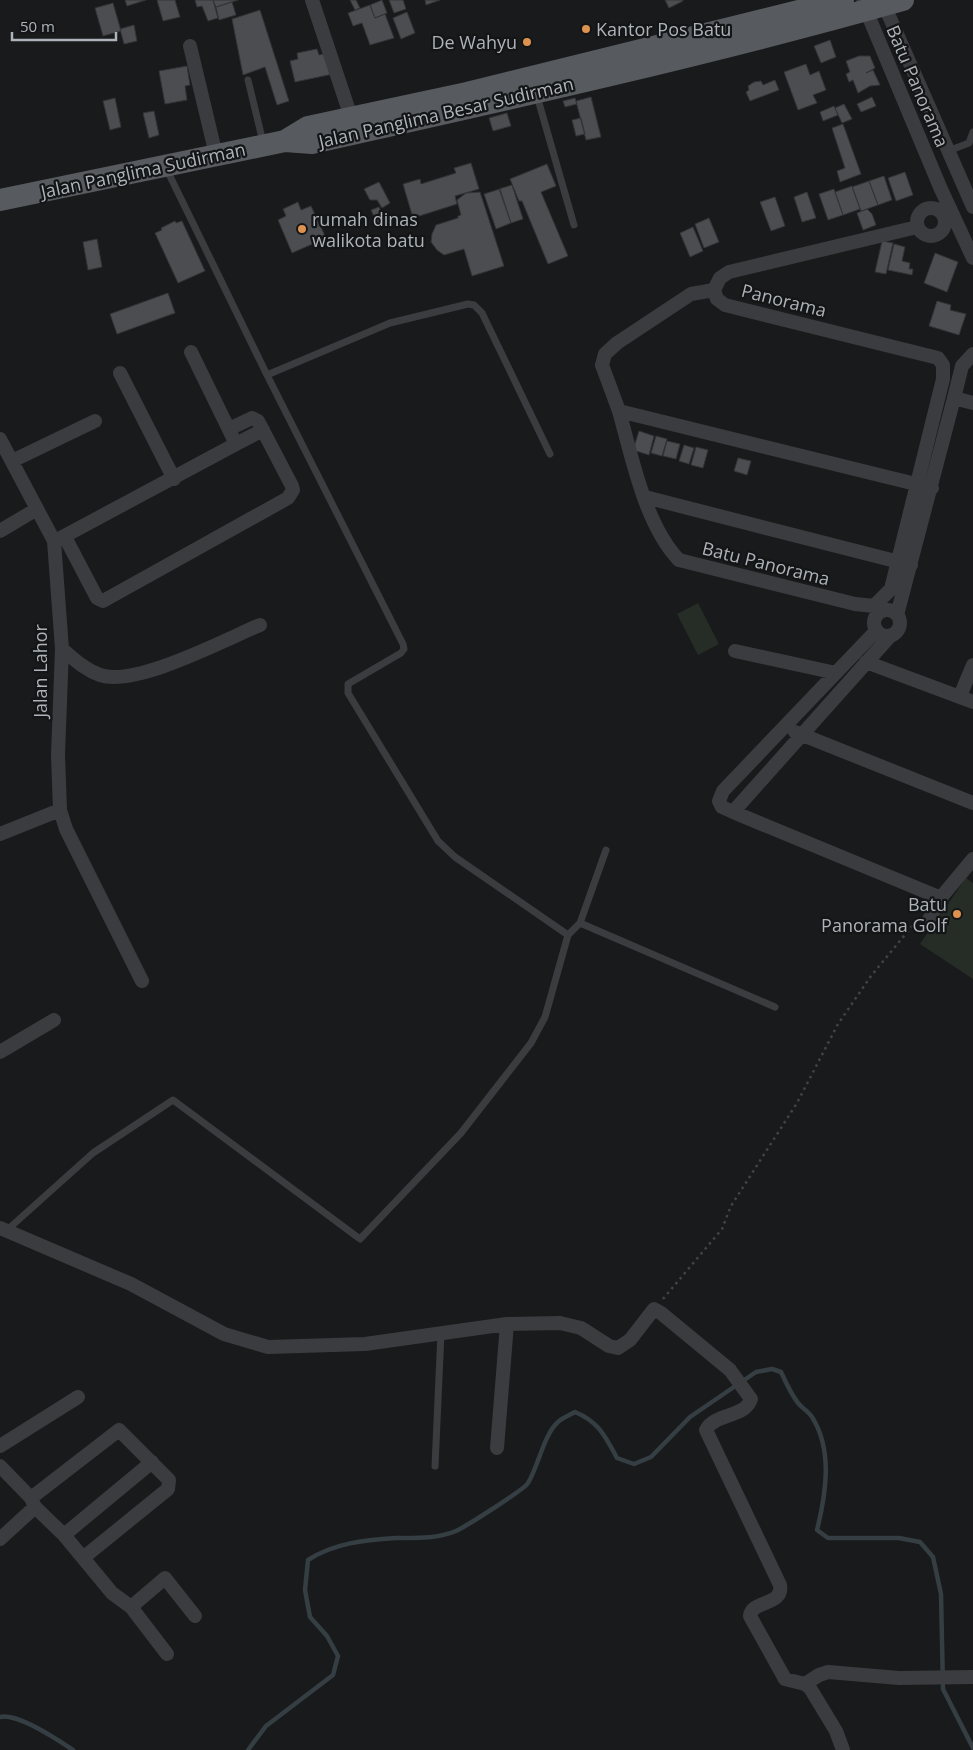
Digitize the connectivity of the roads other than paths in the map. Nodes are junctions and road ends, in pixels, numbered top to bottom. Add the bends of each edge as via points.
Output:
1 (312, 0) edge
2 (842, 0) edge
3 (879, 3) edge
4 (190, 46) dead end
5 (248, 80) dead end
6 (536, 93) junction
7 (351, 117) junction
8 (973, 132) edge
9 (275, 143) junction
10 (971, 145) edge
11 (948, 151) junction
12 (216, 155) junction
13 (165, 166) junction
14 (0, 200) edge
15 (970, 201) edge
16 (943, 207) junction
17 (973, 214) edge
18 (574, 225) dead end
19 (950, 225) junction
20 (917, 227) junction
21 (973, 258) edge
22 (714, 290) junction
23 (191, 352) dead end
24 (973, 354) edge
25 (938, 358) junction
26 (962, 366) junction
27 (120, 373) dead end
28 (267, 375) junction
29 (954, 398) junction
30 (973, 403) edge
31 (619, 411) junction
32 (95, 421) dead end
33 (229, 429) junction
34 (263, 430) junction
35 (0, 439) edge
36 (236, 444) junction
37 (550, 454) dead end
38 (12, 461) junction
39 (174, 479) junction
40 (916, 483) junction
41 (932, 488) junction
42 (645, 496) junction
43 (38, 509) junction
44 (0, 532) edge
45 (60, 539) junction
46 (897, 562) junction
47 (911, 565) junction
48 (875, 611) junction
49 (897, 615) junction
50 (260, 625) dead end
51 (876, 631) junction
52 (891, 635) junction
53 (62, 649) junction
54 (735, 651) dead end
55 (866, 662) junction
56 (973, 665) edge
57 (836, 673) junction
58 (967, 699) edge
59 (786, 727) junction
60 (802, 735) junction
61 (973, 802) edge
62 (60, 810) junction
63 (732, 812) junction
64 (0, 834) edge
65 (606, 850) dead end
66 (973, 859) edge
67 (941, 898) junction
68 (922, 920) road end
69 (580, 923) junction
70 (568, 936) junction
71 (142, 981) dead end
72 (775, 1007) dead end
73 (54, 1020) dead end
74 (0, 1052) edge
75 (3, 1230) edge
76 (507, 1324) junction
77 (441, 1334) junction
78 (78, 1397) dead end
79 (0, 1446) edge
80 (497, 1448) dead end
81 (152, 1462) junction
82 (435, 1466) dead end
83 (0, 1467) edge
84 (33, 1502) junction
85 (64, 1535) junction
86 (0, 1539) edge
87 (83, 1558) junction
88 (131, 1608) junction
89 (195, 1616) dead end
90 (167, 1654) dead end
91 (967, 1678) edge
92 (805, 1684) junction
93 (842, 1750) edge

1 - 7 street
2 - 7 main road, Jalan Panglima Besar Sudirman via 467,93
3 - 6 main road, Jalan Panglima Besar Sudirman
3 - 11 street, Batu Panorama
3 - 16 street, Batu Panorama via 940,187
4 - 12 street
5 - 9 lane
6 - 9 main road, Jalan Panglima Besar Sudirman via 312,143
6 - 18 lane
7 - 9 main road, Jalan Panglima Besar Sudirman via 308,127
8 - 10 lane
9 - 12 main road, Jalan Panglima Sudirman
10 - 11 lane
11 - 15 street, Batu Panorama
12 - 13 main road, Jalan Panglima Sudirman
13 - 14 main road, Jalan Panglima Sudirman
13 - 28 lane
15 - 16 street
16 - 19 street
16 - 20 street via 922,211
17 - 19 street
19 - 20 street via 930,237
19 - 21 street
20 - 22 street, Panorama via 729,272 720,278
22 - 25 street, Panorama via 717,299 725,305
22 - 31 street, Batu Panorama via 691,294 605,354 602,365
23 - 33 street
24 - 26 street
25 - 26 street, Panorama
25 - 40 street via 943,365 943,378
26 - 29 street
27 - 39 street
28 - 37 lane via 390,323 474,305 482,312
28 - 70 lane via 403,644 401,653 348,684 348,693 438,841 455,857
29 - 30 street
29 - 41 street
31 - 40 street
31 - 42 street, Batu Panorama
32 - 38 street
33 - 34 street via 252,418
33 - 36 street
34 - 36 street
34 - 45 street via 292,486 292,494 107,600 97,598
35 - 38 street, Jalan Lahor
36 - 39 street
38 - 43 street, Jalan Lahor
39 - 45 street
40 - 41 street
40 - 46 street
41 - 47 street
42 - 46 street
42 - 48 street, Batu Panorama via 661,538 684,563
43 - 44 street
43 - 45 street, Jalan Lahor
45 - 53 street, Jalan Lahor
46 - 47 street
46 - 48 street via 890,591
47 - 49 street
48 - 49 street via 891,610
48 - 51 street
49 - 52 street via 900,623
50 - 53 street via 150,671 124,676 102,675 83,666
51 - 52 street
51 - 57 street
52 - 55 street
53 - 62 street, Jalan Lahor via 58,755
54 - 57 street
55 - 58 street
55 - 60 street
56 - 58 street
57 - 59 street
59 - 60 street
59 - 63 street via 723,791 720,805
60 - 61 street
60 - 63 street
62 - 64 street
62 - 71 street, Jalan Lahor via 66,829
63 - 67 street
65 - 69 lane
66 - 67 street
67 - 68 street
69 - 70 lane
69 - 72 lane
70 - 75 lane via 544,1017 532,1043 461,1132 360,1239 173,1100 93,1152
73 - 74 street
75 - 77 street via 131,1284 224,1334 268,1347 365,1344
76 - 77 street
76 - 80 street
76 - 92 street via 571,1325 618,1348 630,1340 654,1309 730,1370 747,1391 750,1403 712,1423 707,1434 781,1590 777,1597 753,1609 750,1616 785,1679
77 - 82 lane
78 - 79 street
81 - 84 street via 123,1432 115,1431
81 - 85 street
81 - 87 street via 168,1480 168,1489
83 - 84 street
84 - 85 street
84 - 86 street
85 - 87 street
87 - 88 street via 112,1593
88 - 89 street via 165,1578
88 - 90 street
91 - 92 street via 828,1672
92 - 93 street via 833,1726

